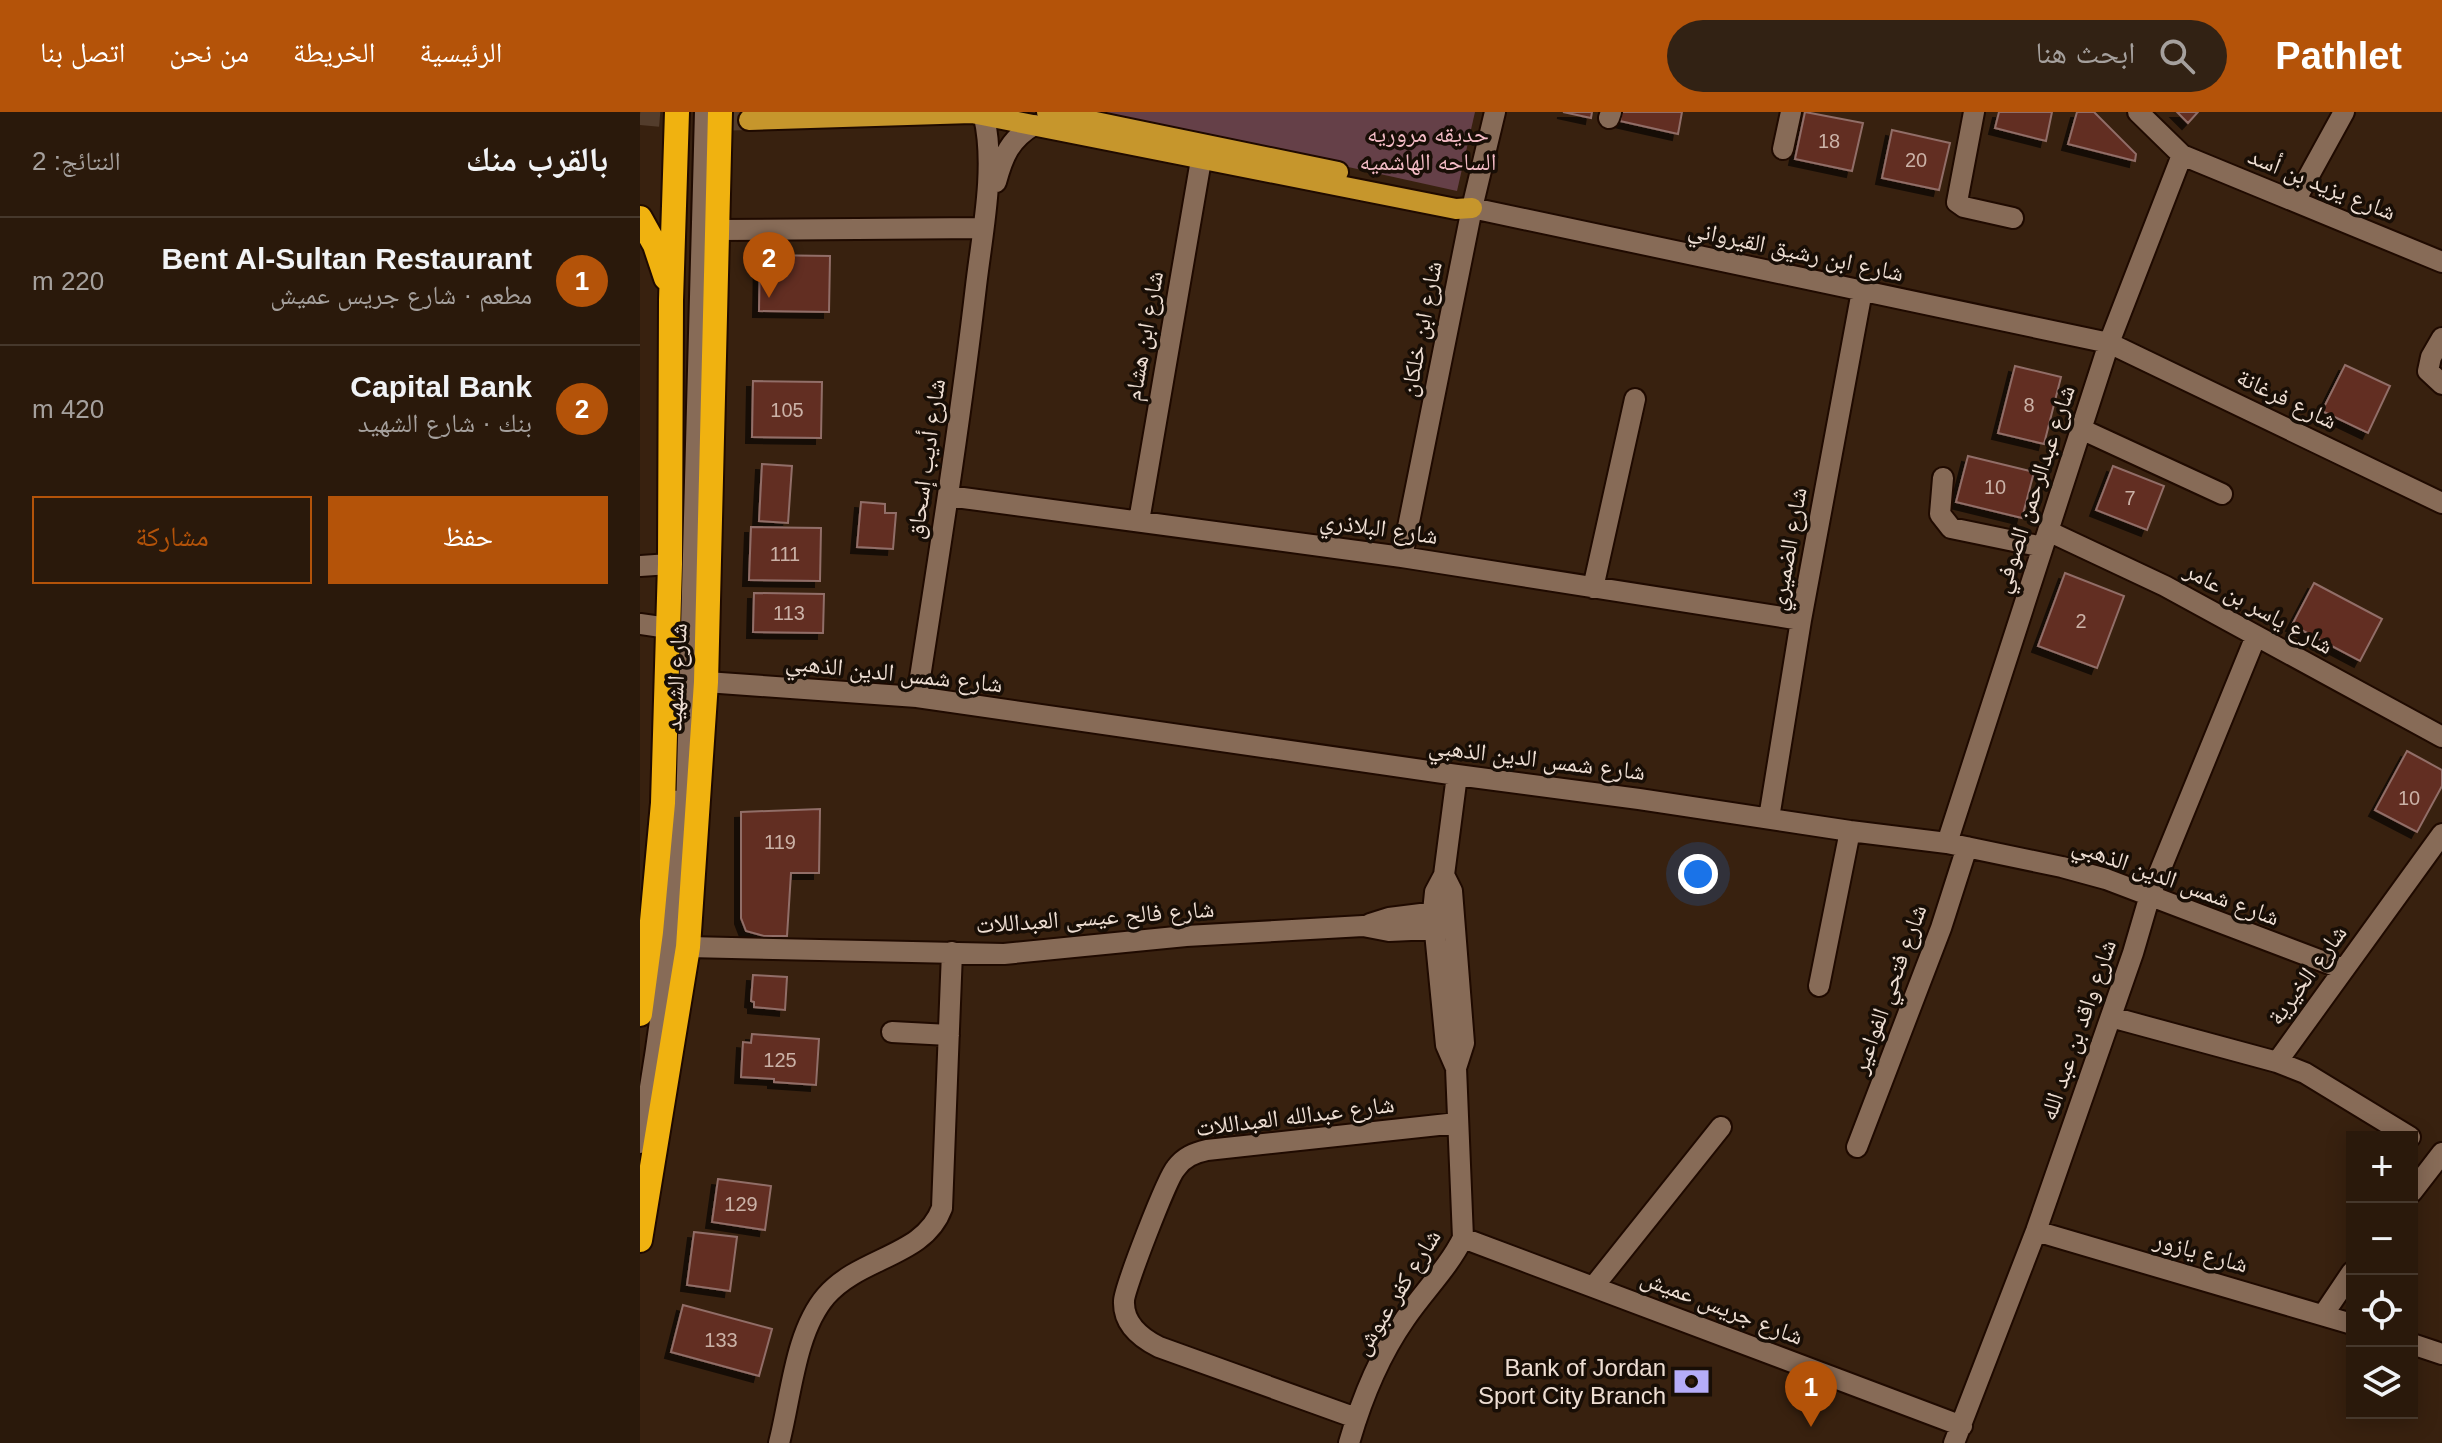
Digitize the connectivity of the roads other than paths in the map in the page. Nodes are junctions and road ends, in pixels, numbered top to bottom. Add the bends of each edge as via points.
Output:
1 (677, 112) edge
2 (696, 112) edge
3 (705, 112) edge
4 (720, 112) edge
5 (1495, 112) edge
6 (1791, 112) edge
7 (1974, 112) edge
8 (2138, 112) edge
9 (2344, 112) edge
10 (984, 117) junction
11 (1040, 118) edge
12 (749, 120) dead end
13 (1783, 149) dead end
14 (2182, 155) junction
15 (1201, 160) junction
16 (2295, 201) junction
17 (1472, 208) junction
18 (640, 218) edge
19 (2013, 218) dead end
20 (983, 228) junction
21 (717, 230) junction
22 (2442, 262) edge
23 (1862, 291) junction
24 (671, 300) junction
25 (2442, 338) edge
26 (2109, 343) junction
27 (2442, 384) edge
28 (1635, 399) dead end
29 (2081, 429) junction
30 (1943, 478) dead end
31 (2222, 494) dead end
32 (948, 496) junction
33 (2442, 503) edge
34 (1139, 521) junction
35 (2045, 539) junction
36 (1402, 557) junction
37 (670, 564) junction
38 (640, 566) edge
39 (1593, 588) junction
40 (1801, 620) junction
41 (640, 624) edge
42 (668, 628) junction
43 (2256, 636) junction
44 (706, 682) junction
45 (917, 697) junction
46 (2442, 737) edge
47 (1457, 775) junction
48 (1769, 818) junction
49 (1850, 831) junction
50 (2442, 834) edge
51 (1957, 845) junction
52 (2150, 895) junction
53 (1444, 920) junction
54 (688, 947) junction
55 (952, 952) junction
56 (2343, 969) junction
57 (1819, 986) dead end
58 (640, 1014) edge
59 (2111, 1017) junction
60 (892, 1032) dead end
61 (949, 1035) junction
62 (2277, 1062) junction
63 (1457, 1123) junction
64 (1721, 1127) dead end
65 (2400, 1131) edge
66 (2418, 1142) edge
67 (640, 1143) edge
68 (1857, 1147) dead end
69 (2441, 1155) edge
70 (640, 1182) edge
71 (2418, 1184) edge
72 (2036, 1231) junction
73 (1463, 1238) junction
74 (640, 1240) edge
75 (2350, 1275) edge
76 (1594, 1286) junction
77 (2323, 1315) junction
78 (2346, 1322) edge
79 (2418, 1346) edge
80 (2442, 1354) edge
81 (1356, 1418) junction
82 (1958, 1434) edge
83 (779, 1443) edge
84 (1349, 1443) edge

1 - 24 highway, شارع الشهيد
2 - 67 street via 674,886 660,1026
3 - 70 street via 681,921 669,1024
4 - 21 highway, شارع الشهيد
5 - 17 street, شارع ابن خلكان
6 - 13 street
7 - 19 street via 1957,202
8 - 14 street
9 - 16 street
10 - 11 main road
10 - 12 main road via 953,112
10 - 20 street, شارع أديب إسحاق via 989,143
11 - 15 main road, شارع ابن رشيق القيرواني
11 - 17 main road, شارع ابن رشيق القيرواني via 1453,196
11 - 20 street, شارع أديب إسحاق via 1006,150
14 - 16 street, شارع يزيد بن أسد
14 - 26 street, شارع عبدالرحمن الصوفي
15 - 17 main road, شارع ابن رشيق القيرواني
15 - 34 street, شارع ابن هشام
16 - 22 street, شارع يزيد بن أسد
17 - 23 street, شارع ابن رشيق القيرواني
17 - 36 street, شارع ابن خلكان
18 - 24 highway via 665,271
20 - 21 street
20 - 32 street, شارع أديب إسحاق
21 - 44 highway, شارع الشهيد
23 - 26 street, شارع ابن رشيق القيرواني
23 - 40 street, شارع الضميري
24 - 37 highway, شارع الشهيد
25 - 27 street via 2428,371
26 - 29 street, شارع عبدالرحمن الصوفي
26 - 33 street, شارع فرغانة
28 - 39 street
29 - 31 street
29 - 35 street, شارع عبدالرحمن الصوفي
30 - 35 street, شارع ياسر بن عامر via 1940,514 1951,528
32 - 34 street, شارع البلاذري
32 - 45 street, شارع أديب إسحاق
34 - 36 street, شارع البلاذري
35 - 43 street, شارع ياسر بن عامر via 2165,586
35 - 51 street, شارع عبدالرحمن الصوفي
36 - 39 street, شارع البلاذري
37 - 38 street
37 - 42 highway, شارع الشهيد
39 - 40 street, شارع البلاذري
40 - 48 street, شارع الضميري
41 - 42 street
42 - 58 highway, شارع الشهيد via 663,803
43 - 46 street, شارع ياسر بن عامر
43 - 52 street, شارع واقد بن عبد الله
44 - 45 street, شارع شمس الدين الذهبي
44 - 54 highway, شارع الشهيد
45 - 47 street, شارع شمس الدين الذهبي
47 - 48 street, شارع شمس الدين الذهبي
47 - 53 street, شارع كفر عبوش via 1444,875 1452,891
48 - 49 street, شارع شمس الدين الذهبي
49 - 51 street, شارع شمس الدين الذهبي
49 - 57 street
50 - 56 street, شارع الخيرية
51 - 52 street, شارع شمس الدين الذهبي via 2062,867
51 - 68 street, شارع فتحي الفواعير via 1941,928
52 - 56 street, شارع شمس الدين الذهبي
52 - 59 street, شارع واقد بن عبد الله
53 - 55 street, شارع فالح عيسى العبداللات via 1389,918 1363,926 1004,954
53 - 63 street, شارع كفر عبوش via 1464,1043 1456,1068
54 - 55 street, شارع فالح عيسى العبداللات
54 - 74 highway, شارع الشهيد
55 - 61 street
56 - 62 street, شارع الخيرية
59 - 62 street
59 - 72 street, شارع واقد بن عبد الله
60 - 61 street
61 - 83 street via 943,1196 937,1220 921,1239 855,1271 824,1298 804,1335
62 - 65 street, شارع الخيرية via 2305,1073
63 - 73 street, شارع كفر عبوش
63 - 81 street, شارع عبدالله العبداللات via 1191,1153 1165,1187 1124,1301 1128,1321 1140,1338
64 - 76 street
66 - 69 street, شارع الخيرية
69 - 71 street
72 - 77 street, شارع يازور
72 - 82 street, شارع واقد بن عبد الله
73 - 76 street, شارع جريس عميش
73 - 81 street, شارع كفر عبوش via 1405,1319
75 - 77 street
76 - 82 street, شارع جريس عميش
77 - 78 street, شارع يازور
79 - 80 street
81 - 84 street, شارع كفر عبوش

